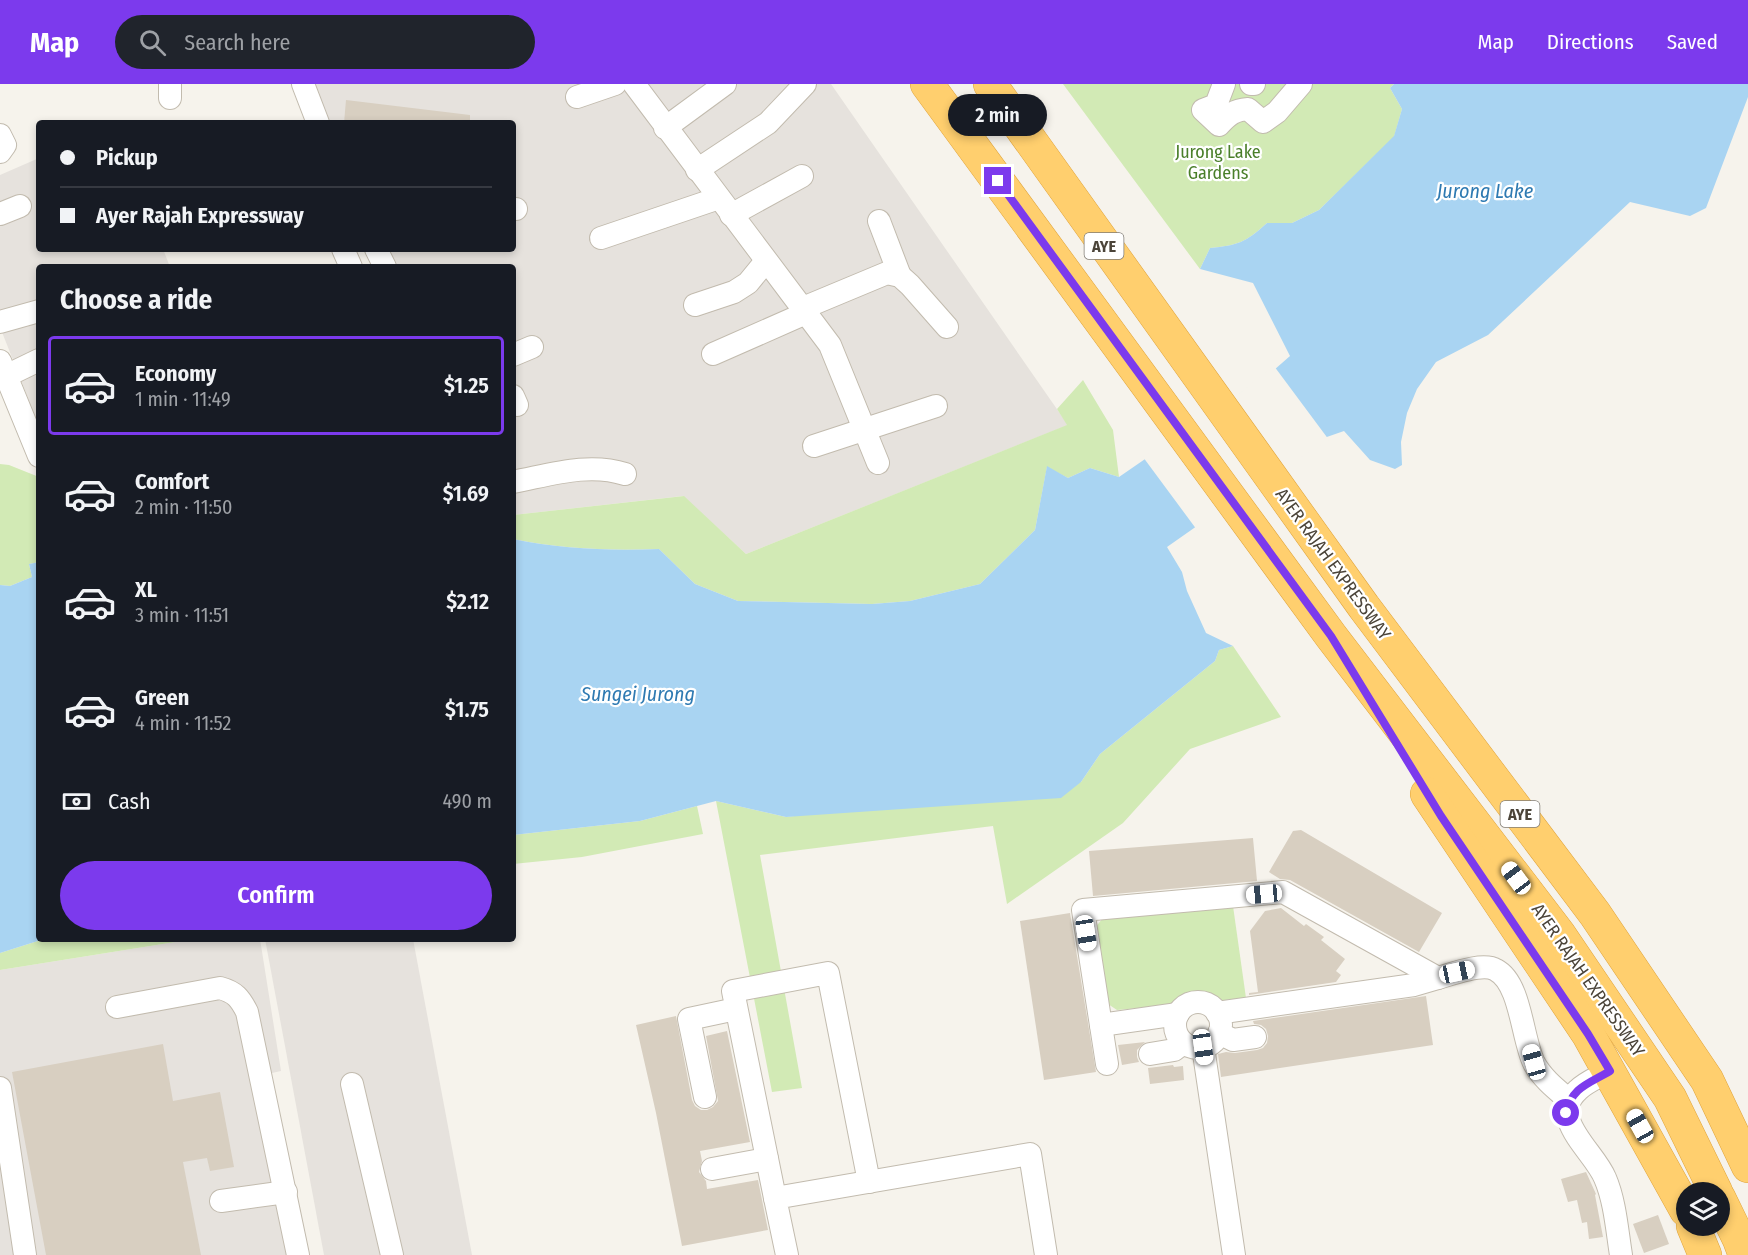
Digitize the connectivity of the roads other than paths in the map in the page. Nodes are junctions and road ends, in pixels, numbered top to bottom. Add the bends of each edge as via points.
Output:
1 (303, 84) edge
2 (615, 84) edge
3 (634, 84) edge
4 (725, 84) edge
5 (805, 84) edge
6 (927, 84) edge
7 (990, 84) edge
8 (1224, 84) edge
9 (1302, 84) edge
10 (577, 97) dead end
11 (317, 120) edge
12 (665, 128) junction
13 (0, 135) edge
14 (0, 152) edge
15 (697, 170) junction
16 (802, 176) dead end
17 (725, 206) junction
18 (879, 221) dead end
19 (601, 238) dead end
20 (766, 261) junction
21 (900, 276) junction
22 (695, 305) dead end
23 (805, 311) junction
24 (36, 312) edge
25 (0, 322) edge
26 (947, 327) dead end
27 (713, 354) dead end
28 (36, 361) edge
29 (3, 368) edge
30 (8, 404) edge
31 (936, 406) dead end
32 (865, 430) junction
33 (813, 446) dead end
34 (36, 451) edge
35 (878, 463) dead end
36 (625, 474) dead end
37 (516, 481) edge
38 (1331, 636) junction
39 (1437, 978) junction
40 (117, 1007) dead end
41 (736, 1009) junction
42 (1178, 1014) junction
43 (1101, 1025) junction
44 (1206, 1034) junction
45 (1255, 1037) dead end
46 (1150, 1053) dead end
47 (1107, 1064) dead end
48 (1610, 1071) junction
49 (352, 1084) dead end
50 (0, 1088) edge
51 (705, 1097) dead end
52 (1569, 1100) junction
53 (766, 1159) junction
54 (1748, 1166) edge
55 (712, 1169) dead end
56 (869, 1182) junction
57 (1711, 1182) edge
58 (286, 1192) junction
59 (1676, 1192) edge
60 (775, 1198) junction
61 (221, 1201) dead end
62 (1730, 1221) edge
63 (1696, 1236) edge
64 (25, 1255) edge
65 (298, 1255) edge
66 (392, 1255) edge
67 (787, 1255) edge
68 (1046, 1255) edge
69 (1234, 1255) edge
70 (1622, 1255) edge
71 (1705, 1255) edge
72 (1744, 1255) edge

1 - 11 street
2 - 10 street
3 - 12 street
4 - 12 street
5 - 15 street via 768,123
6 - 38 highway, AYER RAJAH EXPRESSWAY / AYE
7 - 54 highway, AYER RAJAH EXPRESSWAY / AYE via 1364,607 1595,914 1707,1080
8 - 9 street via 1216,105 1203,110 1219,125 1229,114 1248,109 1263,122
12 - 15 street
13 - 14 street via 5,145
15 - 17 street
16 - 17 street
17 - 19 street
17 - 20 street
18 - 21 street
20 - 22 street via 748,283 734,292
20 - 23 street
21 - 23 street via 887,273
21 - 26 street
23 - 27 street
23 - 32 street via 830,345
24 - 25 street
28 - 29 street
29 - 30 street
30 - 34 street
31 - 32 street
32 - 33 street
32 - 35 street
36 - 37 street via 591,467
38 - 48 highway via 1441,816
38 - 57 highway, AYER RAJAH EXPRESSWAY / AYE via 1559,934 1670,1098
39 - 43 street via 1283,892 1083,910
39 - 44 street
39 - 52 street via 1486,967 1507,978 1534,1062 1547,1081
40 - 58 street via 220,988 239,997 247,1012
41 - 51 street via 689,1019
41 - 53 street
41 - 56 street via 733,991 828,973
42 - 43 street
42 - 44 street via 1178,1036
42 - 44 street via 1188,1004 1197,1002 1214,1008
43 - 47 street
44 - 45 street via 1233,1040
44 - 46 street via 1174,1050
44 - 69 street
48 - 52 street via 1578,1089
48 - 59 highway
49 - 66 street
50 - 64 street
52 - 70 street via 1569,1125 1606,1178
53 - 55 street
53 - 60 street
56 - 60 street
56 - 68 street via 1030,1154
58 - 61 street
58 - 65 street
60 - 67 street
62 - 72 highway
63 - 71 highway

